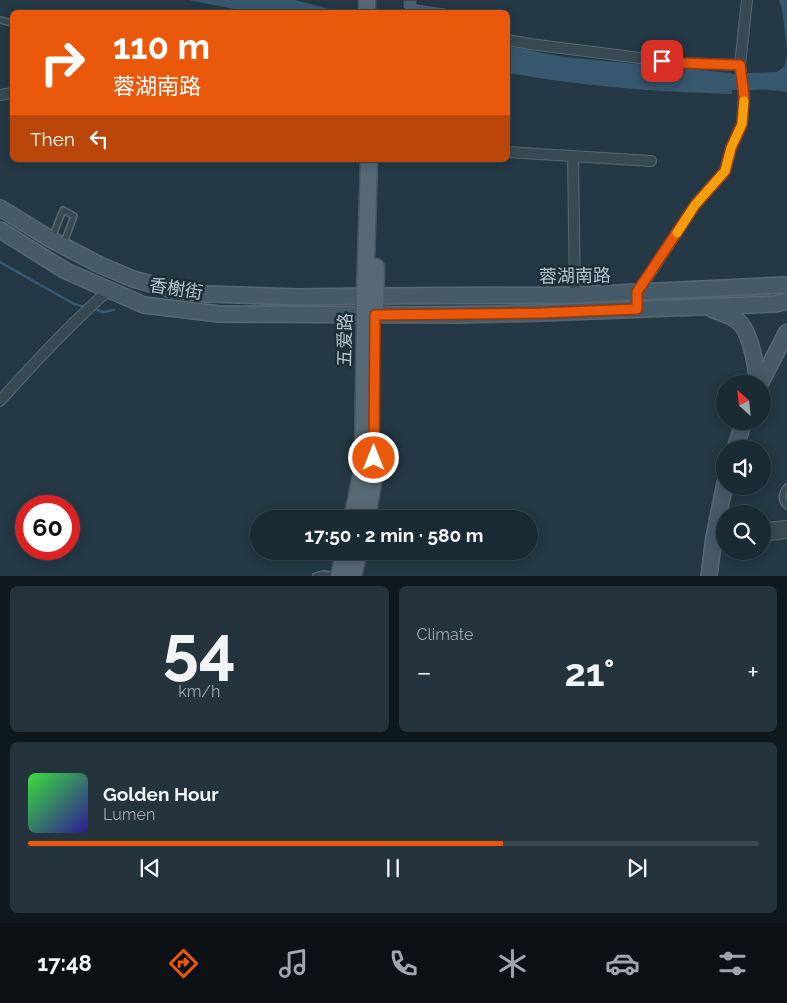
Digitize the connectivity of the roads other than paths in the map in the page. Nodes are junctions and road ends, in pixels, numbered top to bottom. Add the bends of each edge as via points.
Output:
1 (747, 0) edge
2 (510, 40) edge
3 (740, 65) junction
4 (510, 152) edge
5 (573, 156) junction
6 (651, 161) dead end
7 (369, 162) edge
8 (378, 162) edge
9 (0, 208) edge
10 (0, 230) edge
11 (56, 242) junction
12 (787, 286) edge
13 (637, 292) junction
14 (104, 294) junction
15 (574, 295) junction
16 (370, 296) junction
17 (787, 301) edge
18 (704, 307) junction
19 (637, 309) junction
20 (370, 315) junction
21 (787, 332) edge
22 (757, 375) edge
23 (763, 375) edge
24 (0, 402) edge
25 (787, 487) edge
26 (787, 506) edge
27 (354, 510) edge
28 (368, 510) edge
29 (787, 526) edge
30 (771, 527) edge
31 (787, 533) edge
32 (771, 535) edge
33 (716, 553) edge
34 (343, 560) edge
35 (357, 560) edge
36 (316, 576) edge
37 (336, 576) edge
38 (339, 576) edge
39 (353, 576) edge
40 (709, 576) edge

1 - 3 street
2 - 3 street via 680,63
3 - 13 street via 744,96 742,124 725,171 695,205
4 - 5 street
5 - 6 street
5 - 15 street
7 - 16 main road, 五爱路
8 - 16 main road, 五爱路
9 - 11 main road
10 - 14 main road, 香榭街
11 - 11 lane via 66,236 74,216 63,210
11 - 16 main road, 蓉湖南路 via 133,279 170,289 206,294
12 - 13 main road, 蓉湖南路
13 - 15 main road, 蓉湖南路
13 - 19 main road
14 - 20 main road, 香榭街 via 144,305 220,314
14 - 24 street
15 - 16 main road, 蓉湖南路
16 - 20 main road, 五爱路
17 - 18 main road, 蓉湖南路
18 - 19 main road, 蓉湖南路
18 - 22 main road via 729,315 740,323 749,338
19 - 20 main road, 蓉湖南路
20 - 27 main road, 五爱路 via 363,466
20 - 28 main road, 五爱路 via 374,476
21 - 23 main road
25 - 26 lane via 782,497
29 - 30 street
31 - 32 street
33 - 40 main road
34 - 38 main road
35 - 39 main road
36 - 37 lane

